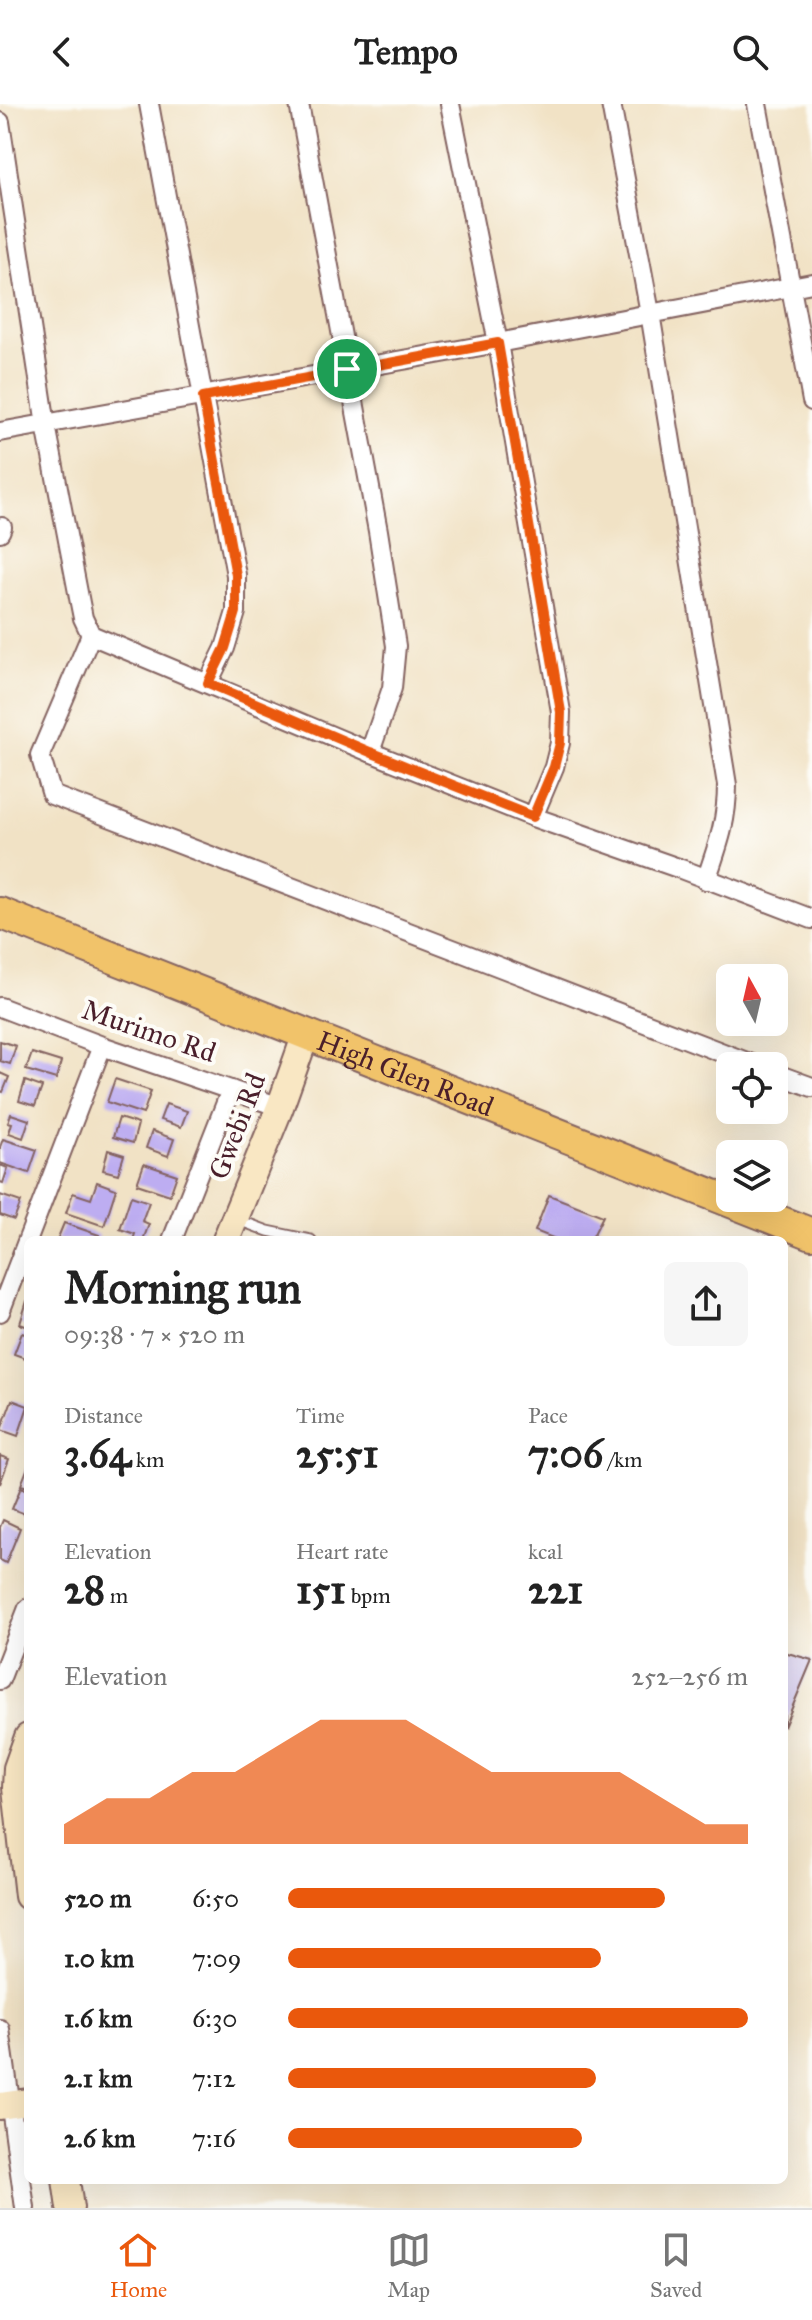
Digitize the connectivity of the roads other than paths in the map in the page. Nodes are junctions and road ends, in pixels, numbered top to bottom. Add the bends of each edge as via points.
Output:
1 (149, 104) edge
2 (299, 104) edge
3 (450, 104) edge
4 (611, 104) edge
5 (757, 104) edge
6 (0, 122) edge
7 (812, 283) edge
8 (792, 287) junction
9 (650, 313) junction
10 (498, 343) junction
11 (347, 369) junction
12 (203, 397) junction
13 (812, 401) edge
14 (46, 425) junction
15 (0, 432) edge
16 (91, 635) junction
17 (208, 683) junction
18 (370, 752) junction
19 (533, 817) junction
20 (706, 880) junction
21 (0, 913) edge
22 (812, 919) edge
23 (0, 1007) edge
24 (306, 1034) junction
25 (102, 1046) junction
26 (721, 1052) edge
27 (788, 1078) edge
28 (812, 1087) edge
29 (231, 1090) junction
30 (280, 1107) junction
31 (231, 1230) edge
32 (812, 1234) edge
33 (29, 1236) edge
34 (174, 1236) edge
35 (292, 1236) edge
36 (24, 1249) edge
37 (0, 1312) edge
38 (24, 1618) edge
39 (0, 1680) edge
40 (24, 1748) edge
41 (23, 1807) edge
42 (0, 2029) edge
43 (13, 2104) edge
44 (67, 2184) edge
45 (25, 2208) edge
46 (70, 2208) edge

1 - 12 street
2 - 11 street
3 - 10 street
4 - 9 street
5 - 8 street
6 - 14 street
7 - 8 street
8 - 9 street
8 - 13 street
9 - 10 street
9 - 20 street via 727,785 724,823
10 - 11 street
10 - 19 street via 561,712 554,767
11 - 12 street
11 - 18 street via 396,646 392,688
12 - 14 street
12 - 17 street via 236,575 236,612
14 - 15 street
14 - 16 street via 83,618
16 - 17 street
16 - 26 street via 40,755 52,795
17 - 18 street
18 - 19 street
19 - 20 street
20 - 22 street
21 - 24 main road, High Glen Road
23 - 25 street, Murimo Rd
24 - 30 street, Gwebi Rd
24 - 32 main road, High Glen Road
25 - 29 street, Murimo Rd
25 - 33 street
27 - 28 street
29 - 30 street, Murimo Rd
29 - 34 street
30 - 31 street, Gwebi Rd
31 - 35 lane
36 - 37 street
38 - 39 street
40 - 41 street via 17,1768
42 - 43 street
43 - 45 street
44 - 46 street

